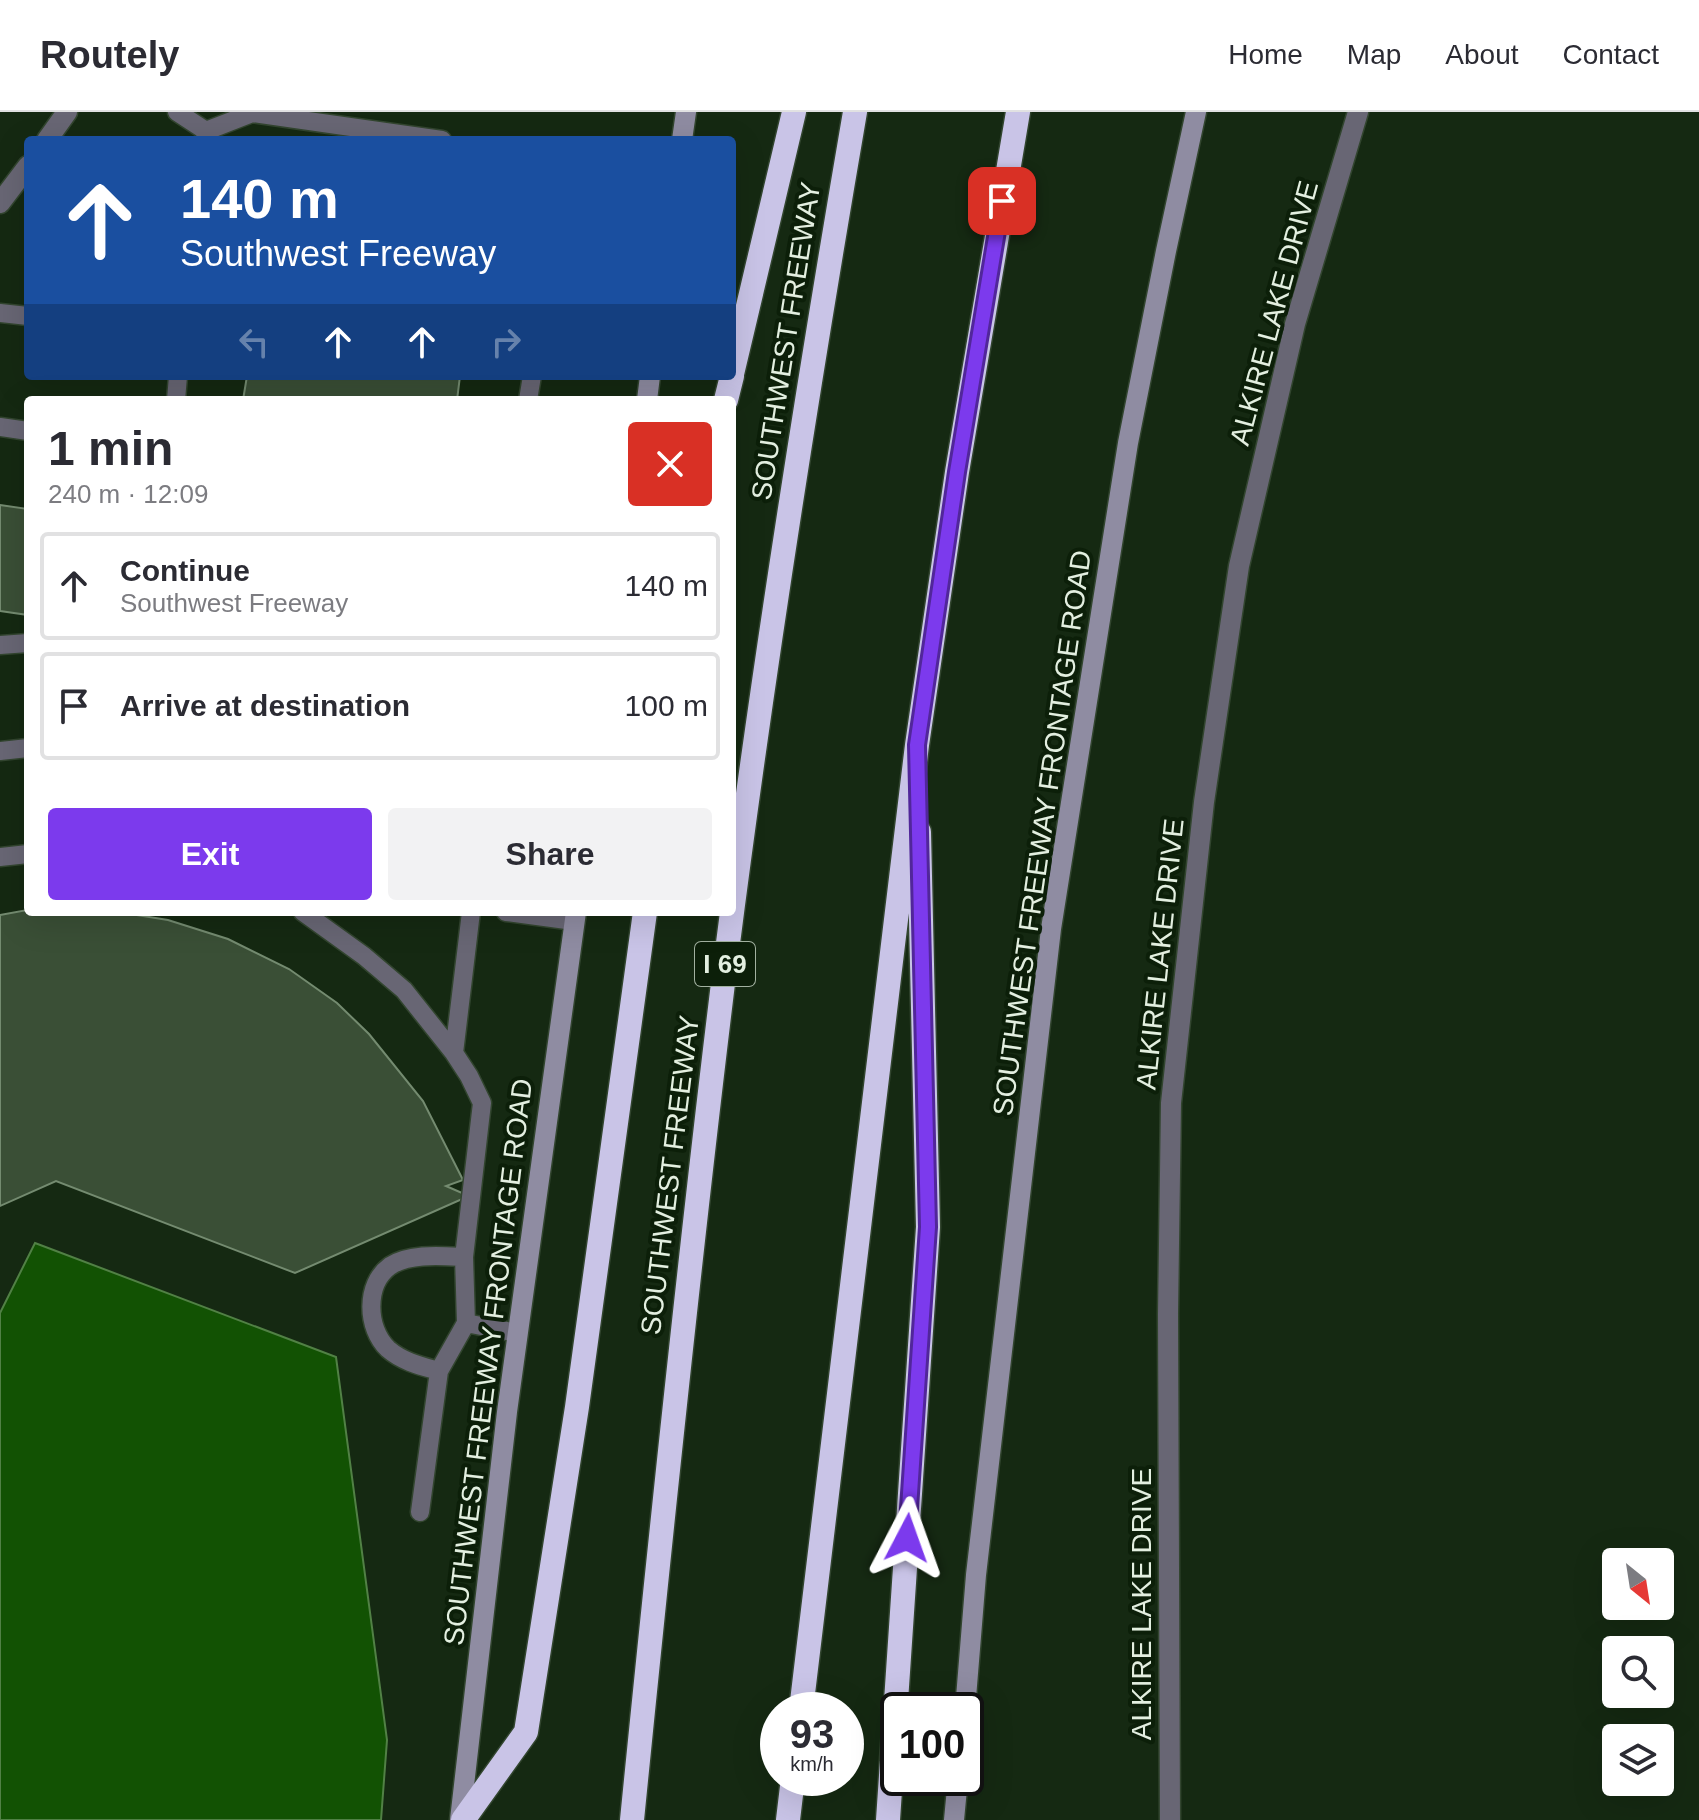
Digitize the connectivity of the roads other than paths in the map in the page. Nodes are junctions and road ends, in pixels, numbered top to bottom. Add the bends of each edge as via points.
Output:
1 (67, 112) edge
2 (177, 112) edge
3 (686, 112) edge
4 (794, 112) edge
5 (855, 112) edge
6 (1018, 112) edge
7 (1196, 112) edge
8 (1358, 112) edge
9 (50, 136) edge
10 (205, 136) edge
11 (414, 136) edge
12 (683, 136) edge
13 (24, 171) edge
14 (0, 203) edge
15 (0, 313) edge
16 (24, 316) edge
17 (736, 358) edge
18 (0, 427) edge
19 (24, 430) edge
20 (24, 643) edge
21 (0, 645) edge
22 (917, 745) junction
23 (24, 748) edge
24 (0, 751) edge
25 (24, 854) edge
26 (0, 857) edge
27 (736, 884) edge
28 (310, 916) edge
29 (471, 916) edge
30 (644, 916) edge
31 (731, 916) edge
32 (575, 917) edge
33 (454, 1053) junction
34 (464, 1257) junction
35 (466, 1323) junction
36 (517, 1333) junction
37 (439, 1371) junction
38 (420, 1512) dead end
39 (803, 1692) edge
40 (966, 1692) edge
41 (791, 1796) edge
42 (956, 1796) edge
43 (462, 1820) edge
44 (632, 1820) edge
45 (788, 1820) edge
46 (888, 1820) edge
47 (954, 1820) edge
48 (1170, 1820) edge

1 - 9 street
2 - 10 lane
3 - 12 main road
4 - 17 highway
5 - 27 highway, SOUTHWEST FREEWAY / I 69 via 806,402
6 - 22 highway
7 - 40 main road, SOUTHWEST FREEWAY FRONTAGE ROAD via 1128,443 1051,929
8 - 48 street, ALKIRE LAKE DRIVE via 1295,324 1239,566 1204,802 1171,1103
10 - 11 lane via 252,113
13 - 14 street
15 - 16 lane
18 - 19 lane
20 - 21 lane
22 - 39 highway
22 - 46 highway via 928,1227
23 - 24 lane
25 - 26 lane
28 - 33 lane via 404,990
29 - 33 lane
30 - 43 highway via 526,1732
31 - 44 highway, SOUTHWEST FREEWAY / I 69
32 - 36 main road, SOUTHWEST FREEWAY FRONTAGE ROAD
33 - 34 lane via 482,1103
34 - 35 lane
34 - 37 lane via 421,1256 392,1264 373,1294 370,1310 386,1347 405,1361
35 - 36 lane
35 - 37 lane
36 - 43 main road, SOUTHWEST FREEWAY FRONTAGE ROAD
37 - 38 lane
41 - 45 highway
42 - 47 main road

